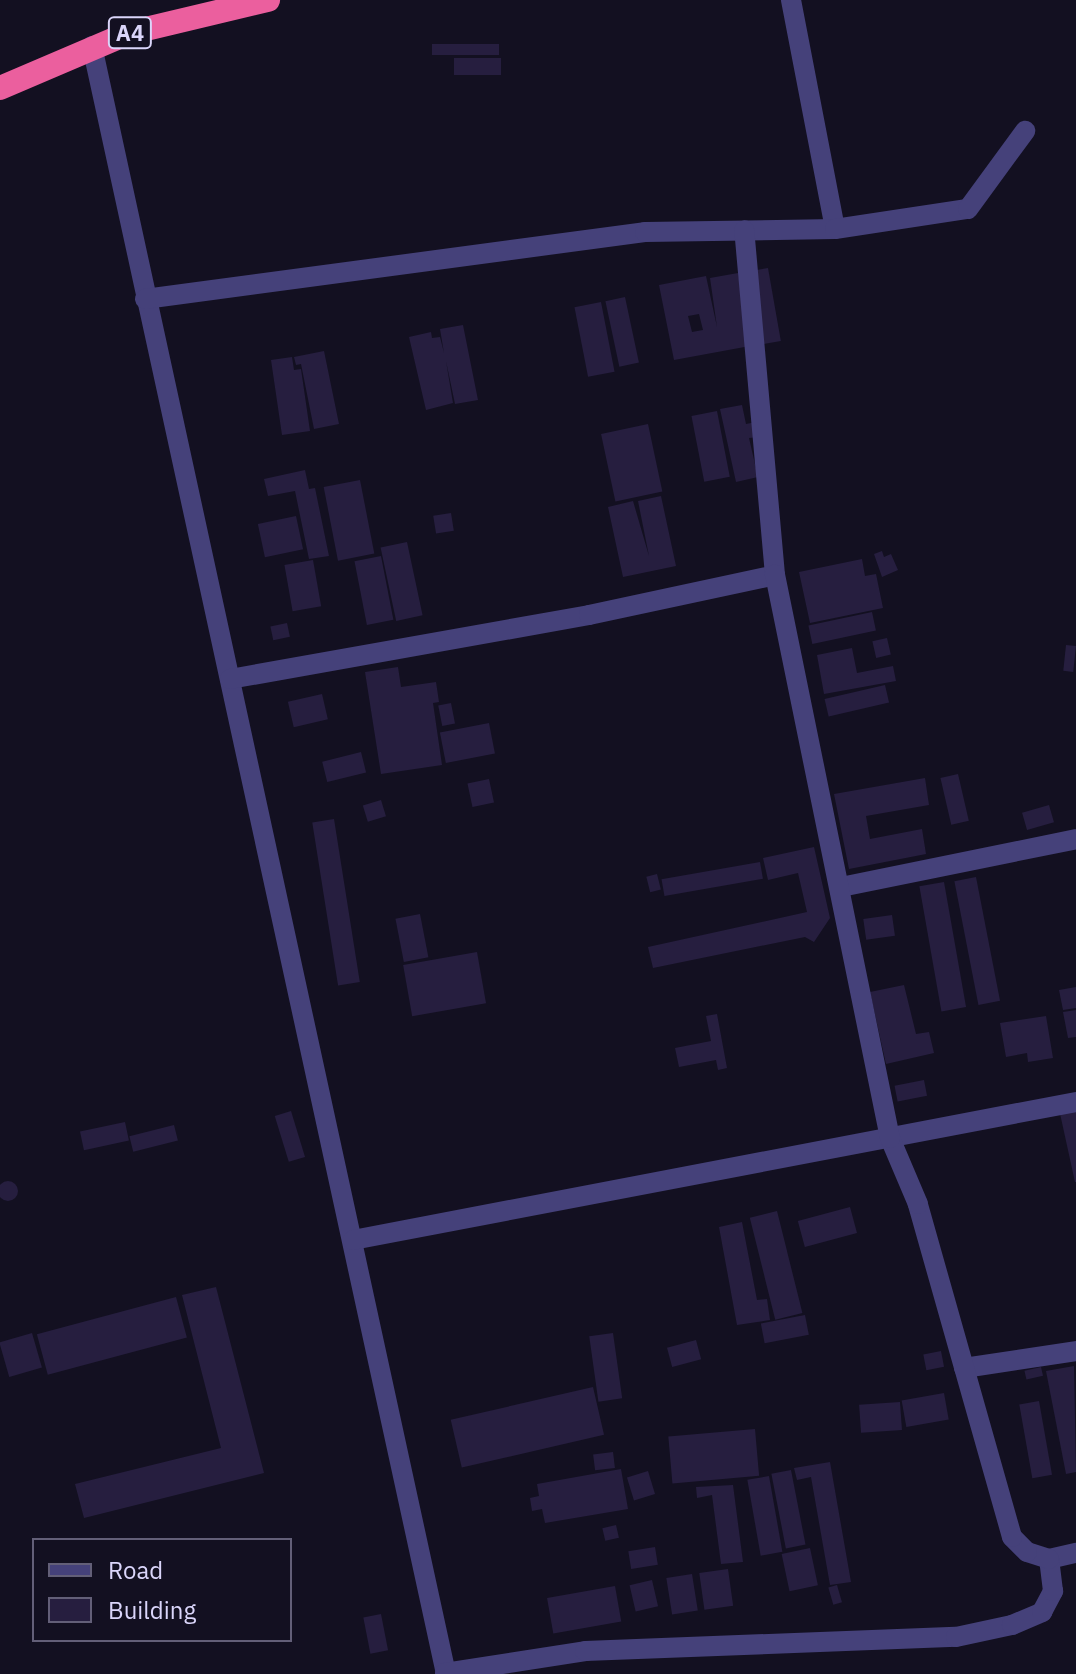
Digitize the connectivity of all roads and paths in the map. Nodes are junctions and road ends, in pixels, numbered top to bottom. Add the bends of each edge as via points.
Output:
1 (268, 0) edge
2 (791, 0) edge
3 (92, 46) junction
4 (0, 88) edge
5 (1025, 131) dead end
6 (835, 229) junction
7 (744, 230) junction
8 (145, 299) junction
9 (775, 575) junction
10 (230, 679) junction
11 (1076, 839) edge
12 (841, 887) junction
13 (1076, 1102) edge
14 (890, 1138) junction
15 (353, 1240) junction
16 (1076, 1351) edge
17 (964, 1368) junction
18 (1076, 1553) edge
19 (1049, 1559) junction
20 (446, 1674) edge

1 - 3 highway, A4
2 - 6 street
3 - 4 highway, A4
3 - 8 street
5 - 6 street via 968,209
6 - 7 street
7 - 8 street via 645,232
7 - 9 street
8 - 10 street
9 - 10 street via 589,615
9 - 12 street
10 - 15 street
11 - 12 street
12 - 14 street
13 - 14 street
14 - 15 street
14 - 17 street via 918,1204
15 - 20 street
16 - 17 street
17 - 19 street via 1012,1537 1027,1552
18 - 19 street
19 - 20 street via 1053,1591 1042,1612 1012,1625 956,1637 585,1651

